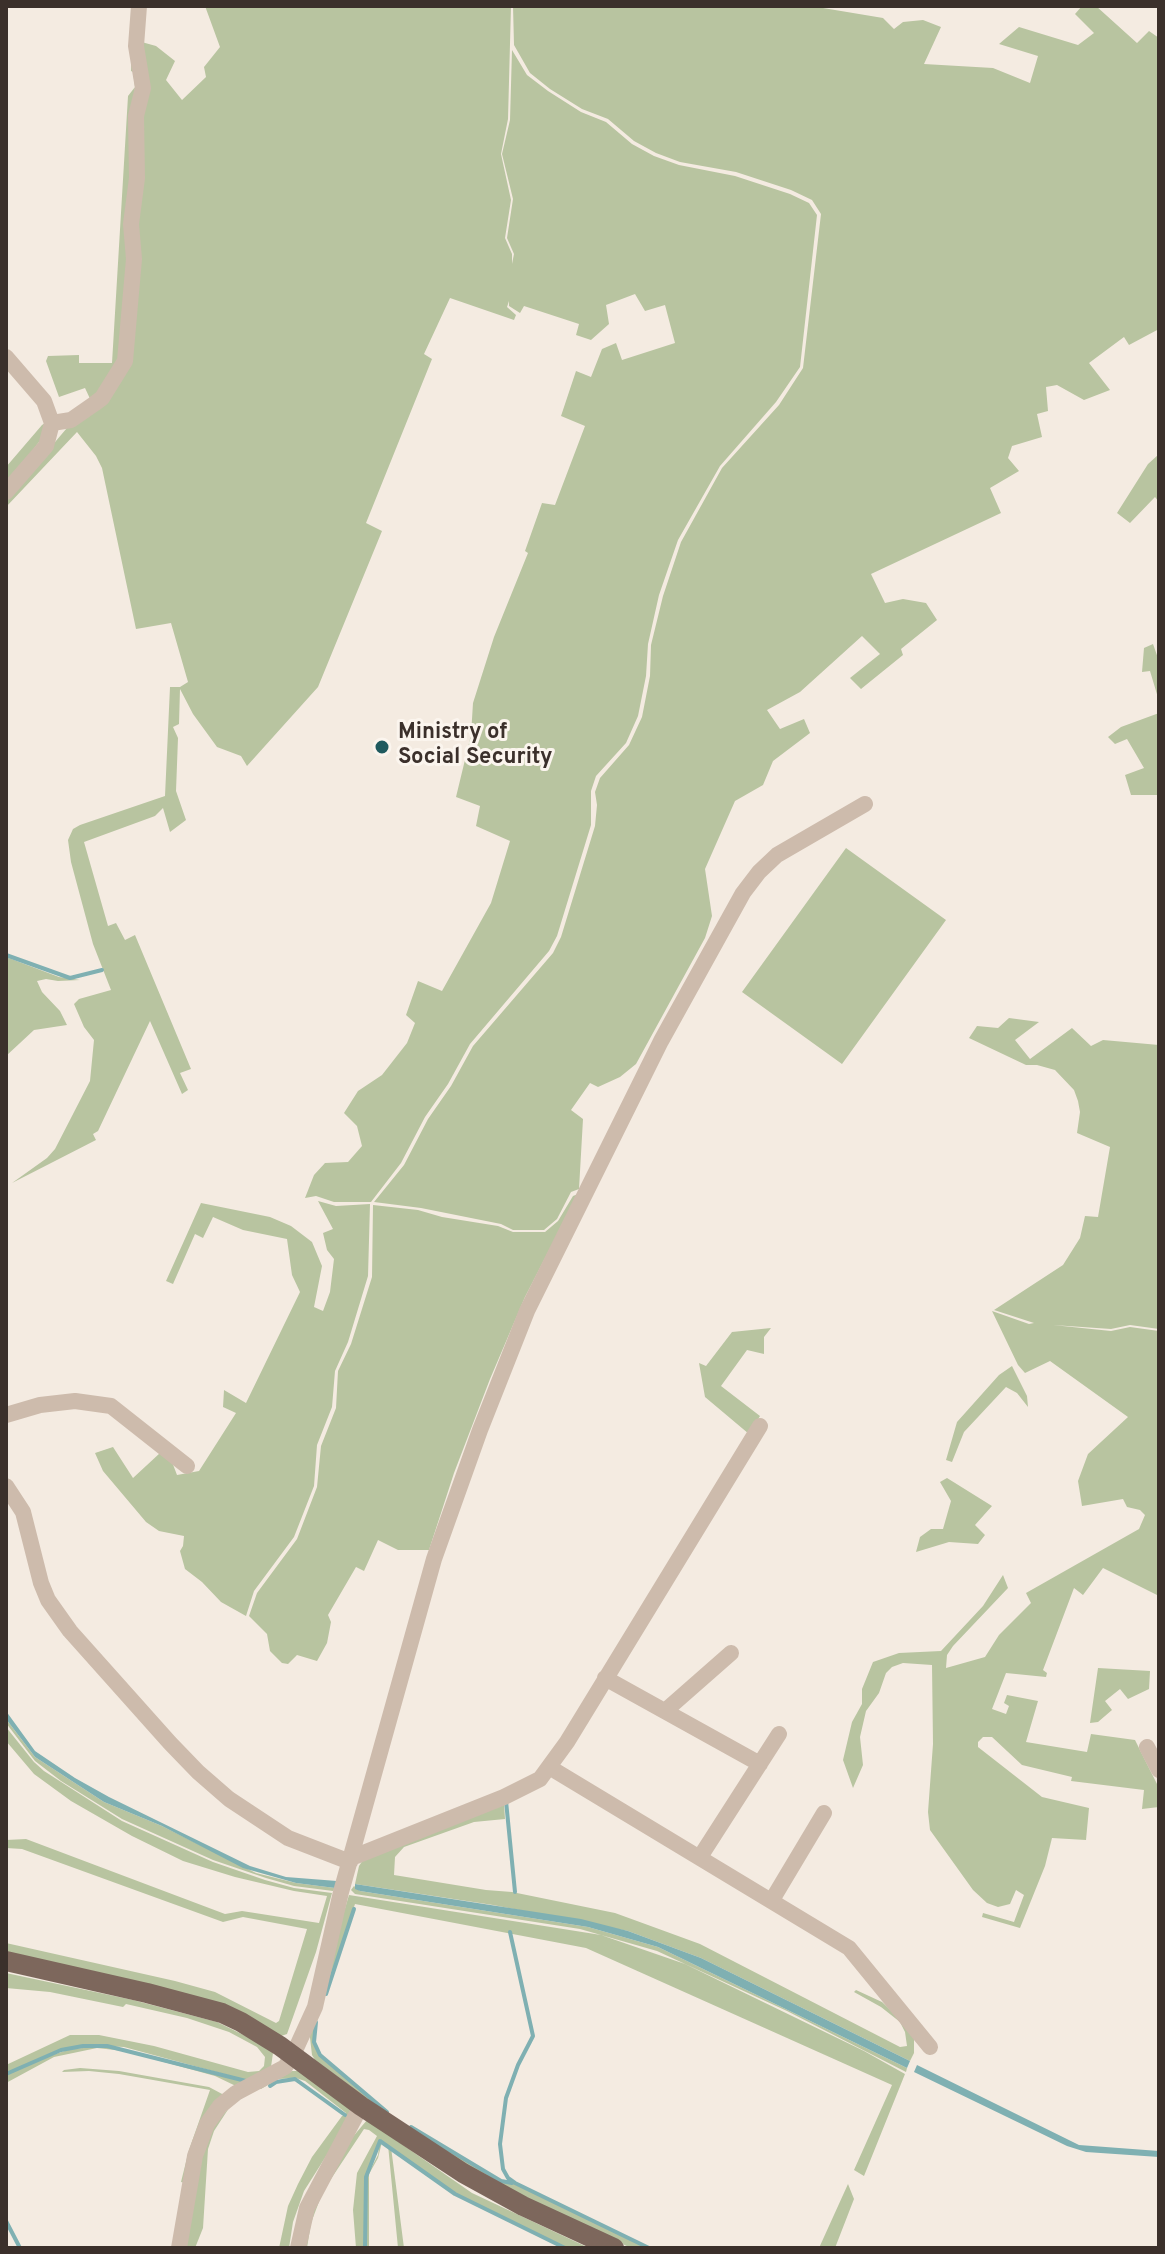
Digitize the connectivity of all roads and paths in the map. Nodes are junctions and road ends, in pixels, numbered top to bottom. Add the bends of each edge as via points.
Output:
1 (139, 6) edge
2 (6, 357) edge
3 (52, 423) junction
4 (6, 492) edge
5 (865, 804) dead end
6 (6, 1415) edge
7 (760, 1426) dead end
8 (187, 1466) dead end
9 (6, 1486) edge
10 (731, 1653) dead end
11 (605, 1678) junction
12 (665, 1711) junction
13 (779, 1734) dead end
14 (1147, 1747) dead end
15 (760, 1764) junction
16 (549, 1767) junction
17 (1159, 1770) edge
18 (824, 1813) dead end
19 (700, 1857) junction
20 (351, 1860) junction
21 (772, 1900) junction
22 (6, 1961) edge
23 (930, 2047) dead end
24 (293, 2055) junction
25 (361, 2106) junction
26 (179, 2248) edge
27 (298, 2248) edge
28 (614, 2248) edge

1 - 3 street via 136,46 143,88 136,116 134,259 125,361 102,398 71,420
2 - 3 street via 44,401
3 - 4 street via 46,446
5 - 20 street via 777,855 743,893 661,1041 554,1254 509,1354 434,1559
6 - 8 street via 75,1401 111,1406
7 - 11 street
9 - 20 street via 23,1512 48,1600 170,1743 241,1807 288,1838
10 - 12 street
11 - 12 street
11 - 16 street
12 - 15 street
13 - 15 street
14 - 17 street
15 - 19 street
16 - 19 street
16 - 20 street via 540,1779 504,1797
18 - 21 street
19 - 21 street
20 - 24 street via 315,2007
21 - 23 street via 849,1948
22 - 24 main road via 222,2013
24 - 25 main road
24 - 26 street via 285,2067 236,2093 207,2124 195,2156
25 - 27 street via 307,2208
25 - 28 main road via 463,2173

